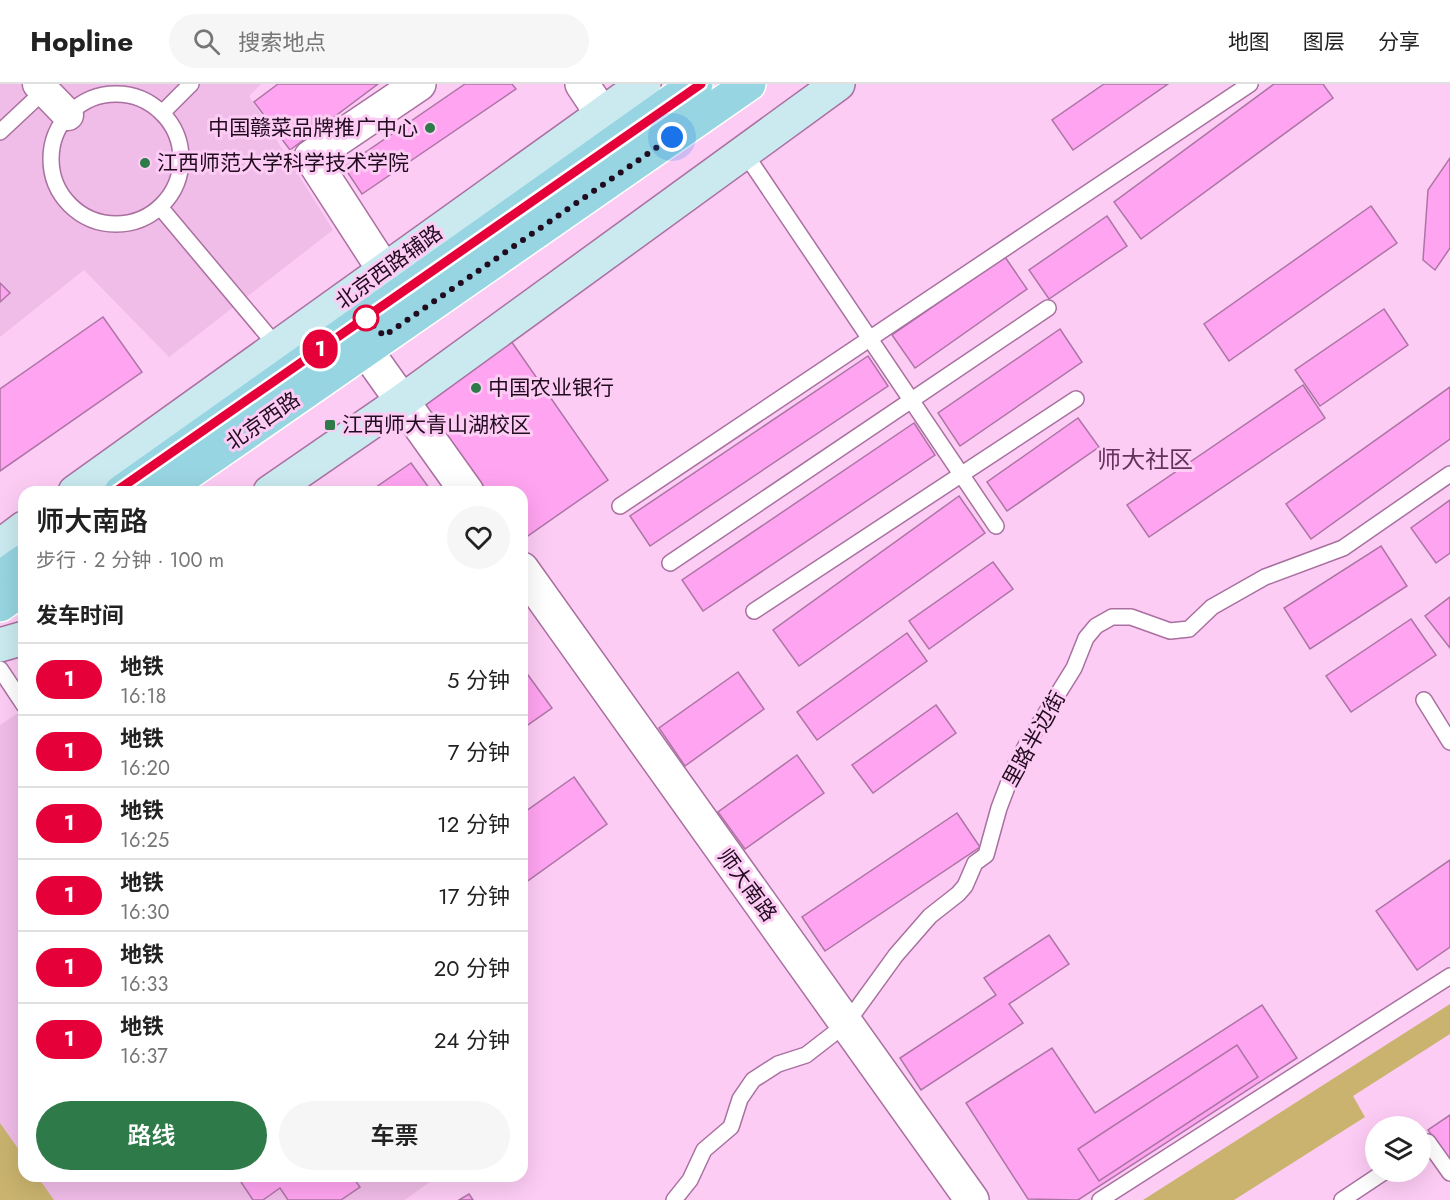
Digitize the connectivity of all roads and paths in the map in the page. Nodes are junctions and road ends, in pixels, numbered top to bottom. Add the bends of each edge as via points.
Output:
1 (191, 84) edge
2 (419, 84) edge
3 (582, 84) edge
4 (644, 84) edge
5 (696, 84) edge
6 (749, 84) edge
7 (838, 84) edge
8 (1250, 84) edge
9 (44, 86) edge
10 (162, 112) junction
11 (602, 114) junction
12 (68, 115) junction
13 (0, 132) edge
14 (744, 152) junction
15 (160, 207) junction
16 (384, 270) junction
17 (1048, 308) dead end
18 (870, 339) junction
19 (365, 349) junction
20 (287, 357) junction
21 (1076, 399) dead end
22 (912, 400) junction
23 (402, 401) junction
24 (962, 474) junction
25 (1450, 474) edge
26 (84, 486) edge
27 (128, 486) edge
28 (170, 486) edge
29 (279, 486) edge
30 (463, 486) edge
31 (620, 506) dead end
32 (996, 526) dead end
33 (18, 532) edge
34 (0, 546) edge
35 (670, 563) dead end
36 (18, 565) edge
37 (528, 577) edge
38 (0, 578) edge
39 (18, 592) edge
40 (0, 605) edge
41 (754, 611) dead end
42 (18, 640) edge
43 (0, 645) edge
44 (0, 669) edge
45 (18, 696) edge
46 (1424, 700) dead end
47 (1450, 742) edge
48 (1450, 976) edge
49 (846, 1024) junction
50 (1431, 1146) edge
51 (1450, 1173) edge
52 (1369, 1182) edge
53 (966, 1198) edge
54 (674, 1200) edge
55 (1100, 1200) edge
56 (1342, 1200) edge

1 - 10 lane
2 - 16 street via 311,157
3 - 11 street
4 - 11 main road, 北京西路辅路
5 - 20 main road, 北京西路
6 - 19 main road, 北京西路
7 - 14 main road
8 - 18 lane
9 - 12 street
9 - 13 lane
10 - 12 lane via 145,100 125,94 104,95 84,102
10 - 15 lane via 181,150 180,171 173,190
11 - 16 main road, 北京西路辅路
12 - 15 lane via 56,134 51,155 53,177 63,197 78,213 98,222 120,224 142,219
14 - 18 lane
14 - 23 main road
15 - 20 lane
16 - 20 main road, 北京西路辅路
17 - 22 lane
18 - 22 lane
18 - 31 lane
19 - 23 street
19 - 28 main road, 北京西路
20 - 26 main road, 北京西路辅路
20 - 27 main road, 北京西路
21 - 24 lane
22 - 24 lane
22 - 35 lane
23 - 29 main road
23 - 30 street
24 - 32 lane
24 - 41 lane
25 - 49 lane, 里路半边街 via 1343,548 1265,578 1212,607 1189,629 1170,631 1131,617 1112,617 1096,626 1015,766 986,855 975,863 958,894 930,916 896,955
33 - 34 main road
36 - 38 main road
37 - 49 street, 师大南路
39 - 40 main road
42 - 43 main road
44 - 45 lane
46 - 47 lane
48 - 55 lane
49 - 53 street, 师大南路
49 - 54 lane, 里路半边街 via 806,1055 778,1064 753,1080 740,1099 731,1127 704,1150 690,1180
50 - 51 lane
52 - 56 lane

